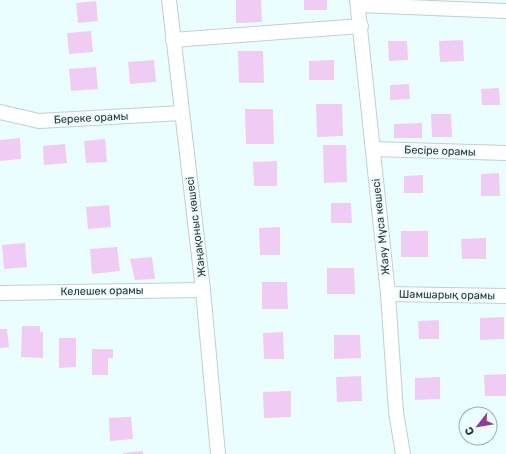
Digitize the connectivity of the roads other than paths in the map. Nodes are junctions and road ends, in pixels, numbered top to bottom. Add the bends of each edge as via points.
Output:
1 (169, 0) edge
2 (358, 3) edge
3 (506, 11) edge
4 (361, 26) junction
5 (173, 40) junction
6 (0, 112) edge
7 (182, 114) junction
8 (373, 149) junction
9 (506, 153) edge
10 (203, 290) junction
11 (0, 293) edge
12 (388, 294) junction
13 (506, 296) edge
14 (218, 454) edge
15 (403, 454) edge

1 - 5 street, Жаңақоныс көшесі
2 - 3 street
2 - 4 street, Жаяу Мұса көшесі
4 - 5 street
4 - 8 street, Жаяу Мұса көшесі
5 - 7 street, Жаңақоныс көшесі
6 - 7 street, Береке орамы via 39,120
7 - 10 street, Жаңақоныс көшесі
8 - 9 street, Бесіре орамы
8 - 12 street, Жаяу Мұса көшесі
10 - 11 street, Келешек орамы
10 - 14 street, Жаңақоныс көшесі
12 - 13 street, Шамшарық орамы
12 - 15 street, Жаяу Мұса көшесі via 396,412

